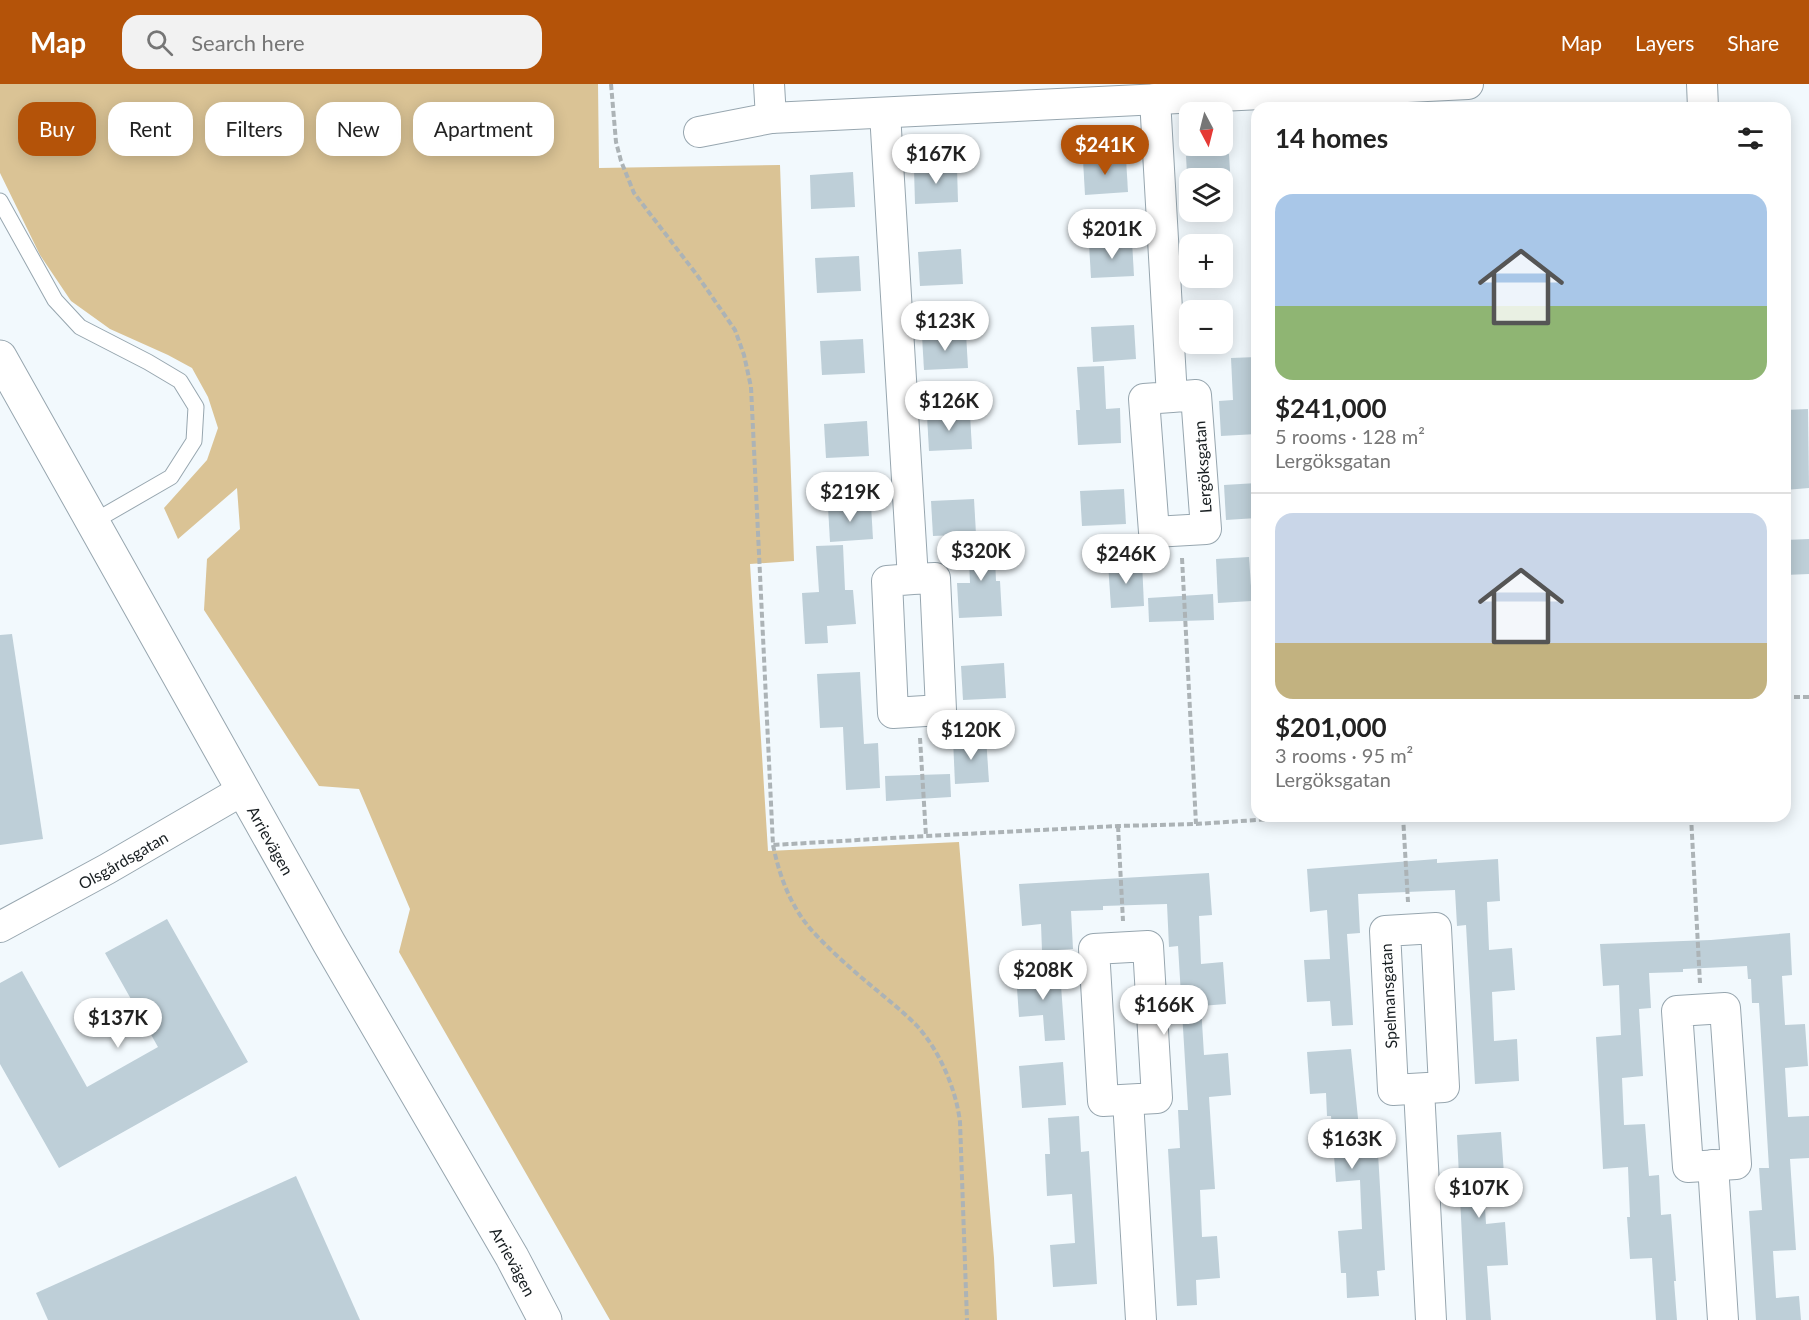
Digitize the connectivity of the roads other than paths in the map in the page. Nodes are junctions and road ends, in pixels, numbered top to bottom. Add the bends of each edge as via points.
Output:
1 (769, 84) edge
2 (1468, 84) edge
3 (1702, 84) edge
4 (1348, 87) edge
5 (1058, 94) edge
6 (1428, 97) edge
7 (1155, 99) junction
8 (1703, 102) edge
9 (885, 113) junction
10 (771, 118) junction
11 (699, 132) dead end
12 (0, 201) edge
13 (0, 357) edge
14 (1172, 397) junction
15 (93, 522) junction
16 (913, 579) junction
17 (243, 790) junction
18 (0, 927) edge
19 (1419, 1089) junction
20 (1128, 1100) junction
21 (1713, 1165) junction
22 (545, 1320) edge
23 (1141, 1320) edge
24 (1431, 1320) edge
25 (1723, 1320) edge

1 - 10 street
2 - 6 street
3 - 8 street
4 - 6 street
4 - 7 street
5 - 7 street
5 - 9 street
7 - 14 street
9 - 10 street
9 - 16 street
10 - 11 street
12 - 15 lane via 55,300 80,327 180,381 196,407 194,441 171,477
13 - 15 main road, Arrievägen
14 - 14 street, Lergöksgatan via 1144,399 1154,532 1206,529 1196,396
15 - 17 main road, Arrievägen
16 - 16 street via 887,581 893,713 941,710 935,578
17 - 18 street, Olsgårdsgatan
17 - 22 main road, Arrievägen
19 - 19 street, Spelmansgatan via 1444,1088 1436,928 1384,931 1393,1090
19 - 24 street
20 - 20 street via 1157,1098 1148,946 1094,949 1103,1101
20 - 23 street
21 - 21 street via 1736,1164 1725,1008 1677,1011 1688,1167
21 - 25 street

